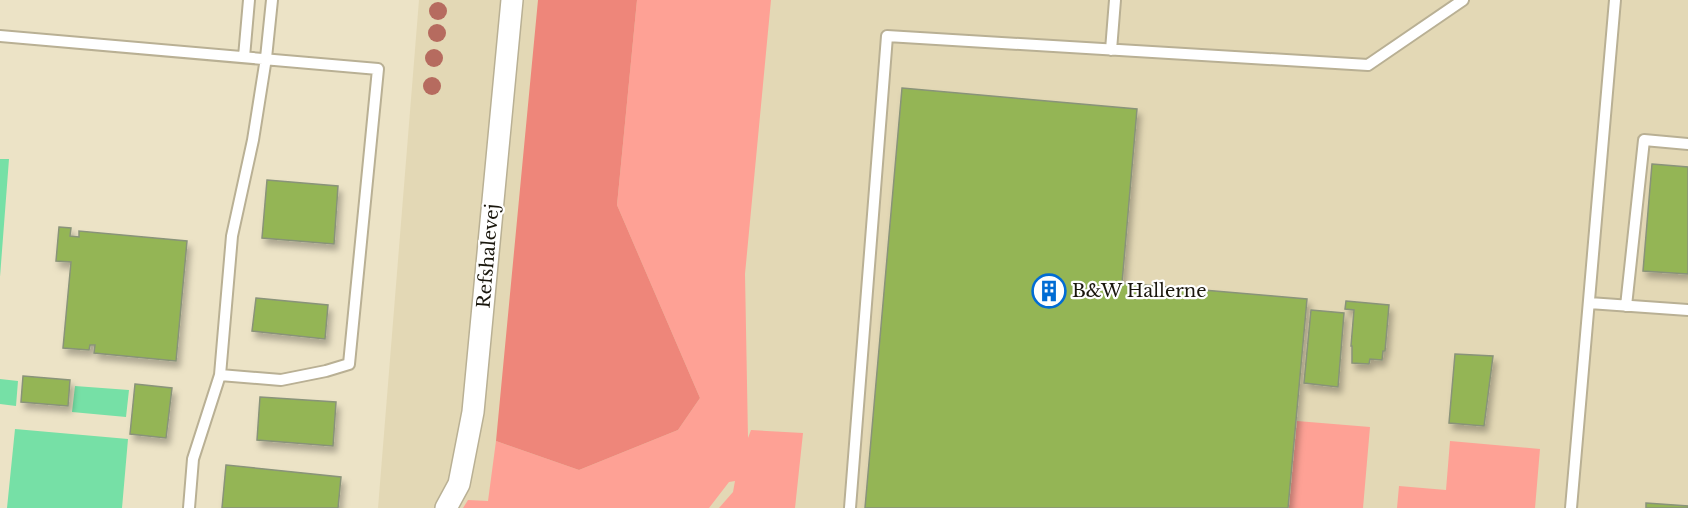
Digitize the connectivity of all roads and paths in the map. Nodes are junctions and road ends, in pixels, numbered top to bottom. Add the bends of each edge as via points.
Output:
1 (249, 0) edge
2 (272, 0) edge
3 (512, 0) edge
4 (1115, 0) edge
5 (1463, 0) edge
6 (1615, 0) edge
7 (0, 36) edge
8 (1111, 50) junction
9 (244, 57) junction
10 (266, 58) junction
11 (1688, 144) edge
12 (1589, 303) junction
13 (1626, 306) junction
14 (1688, 310) edge
15 (220, 375) junction
16 (189, 508) edge
17 (446, 508) edge
18 (850, 508) edge
19 (1571, 508) edge

1 - 9 lane
2 - 10 lane
3 - 17 street, Refshalevej via 473,412 459,484
4 - 8 lane
5 - 8 lane via 1368,65
6 - 12 lane
7 - 9 lane
8 - 18 lane via 887,36
9 - 10 lane
10 - 15 lane via 232,236
10 - 15 lane via 378,69 349,364 282,380
11 - 13 lane via 1644,140
12 - 13 lane
12 - 19 lane
13 - 14 lane
15 - 16 lane via 193,459

